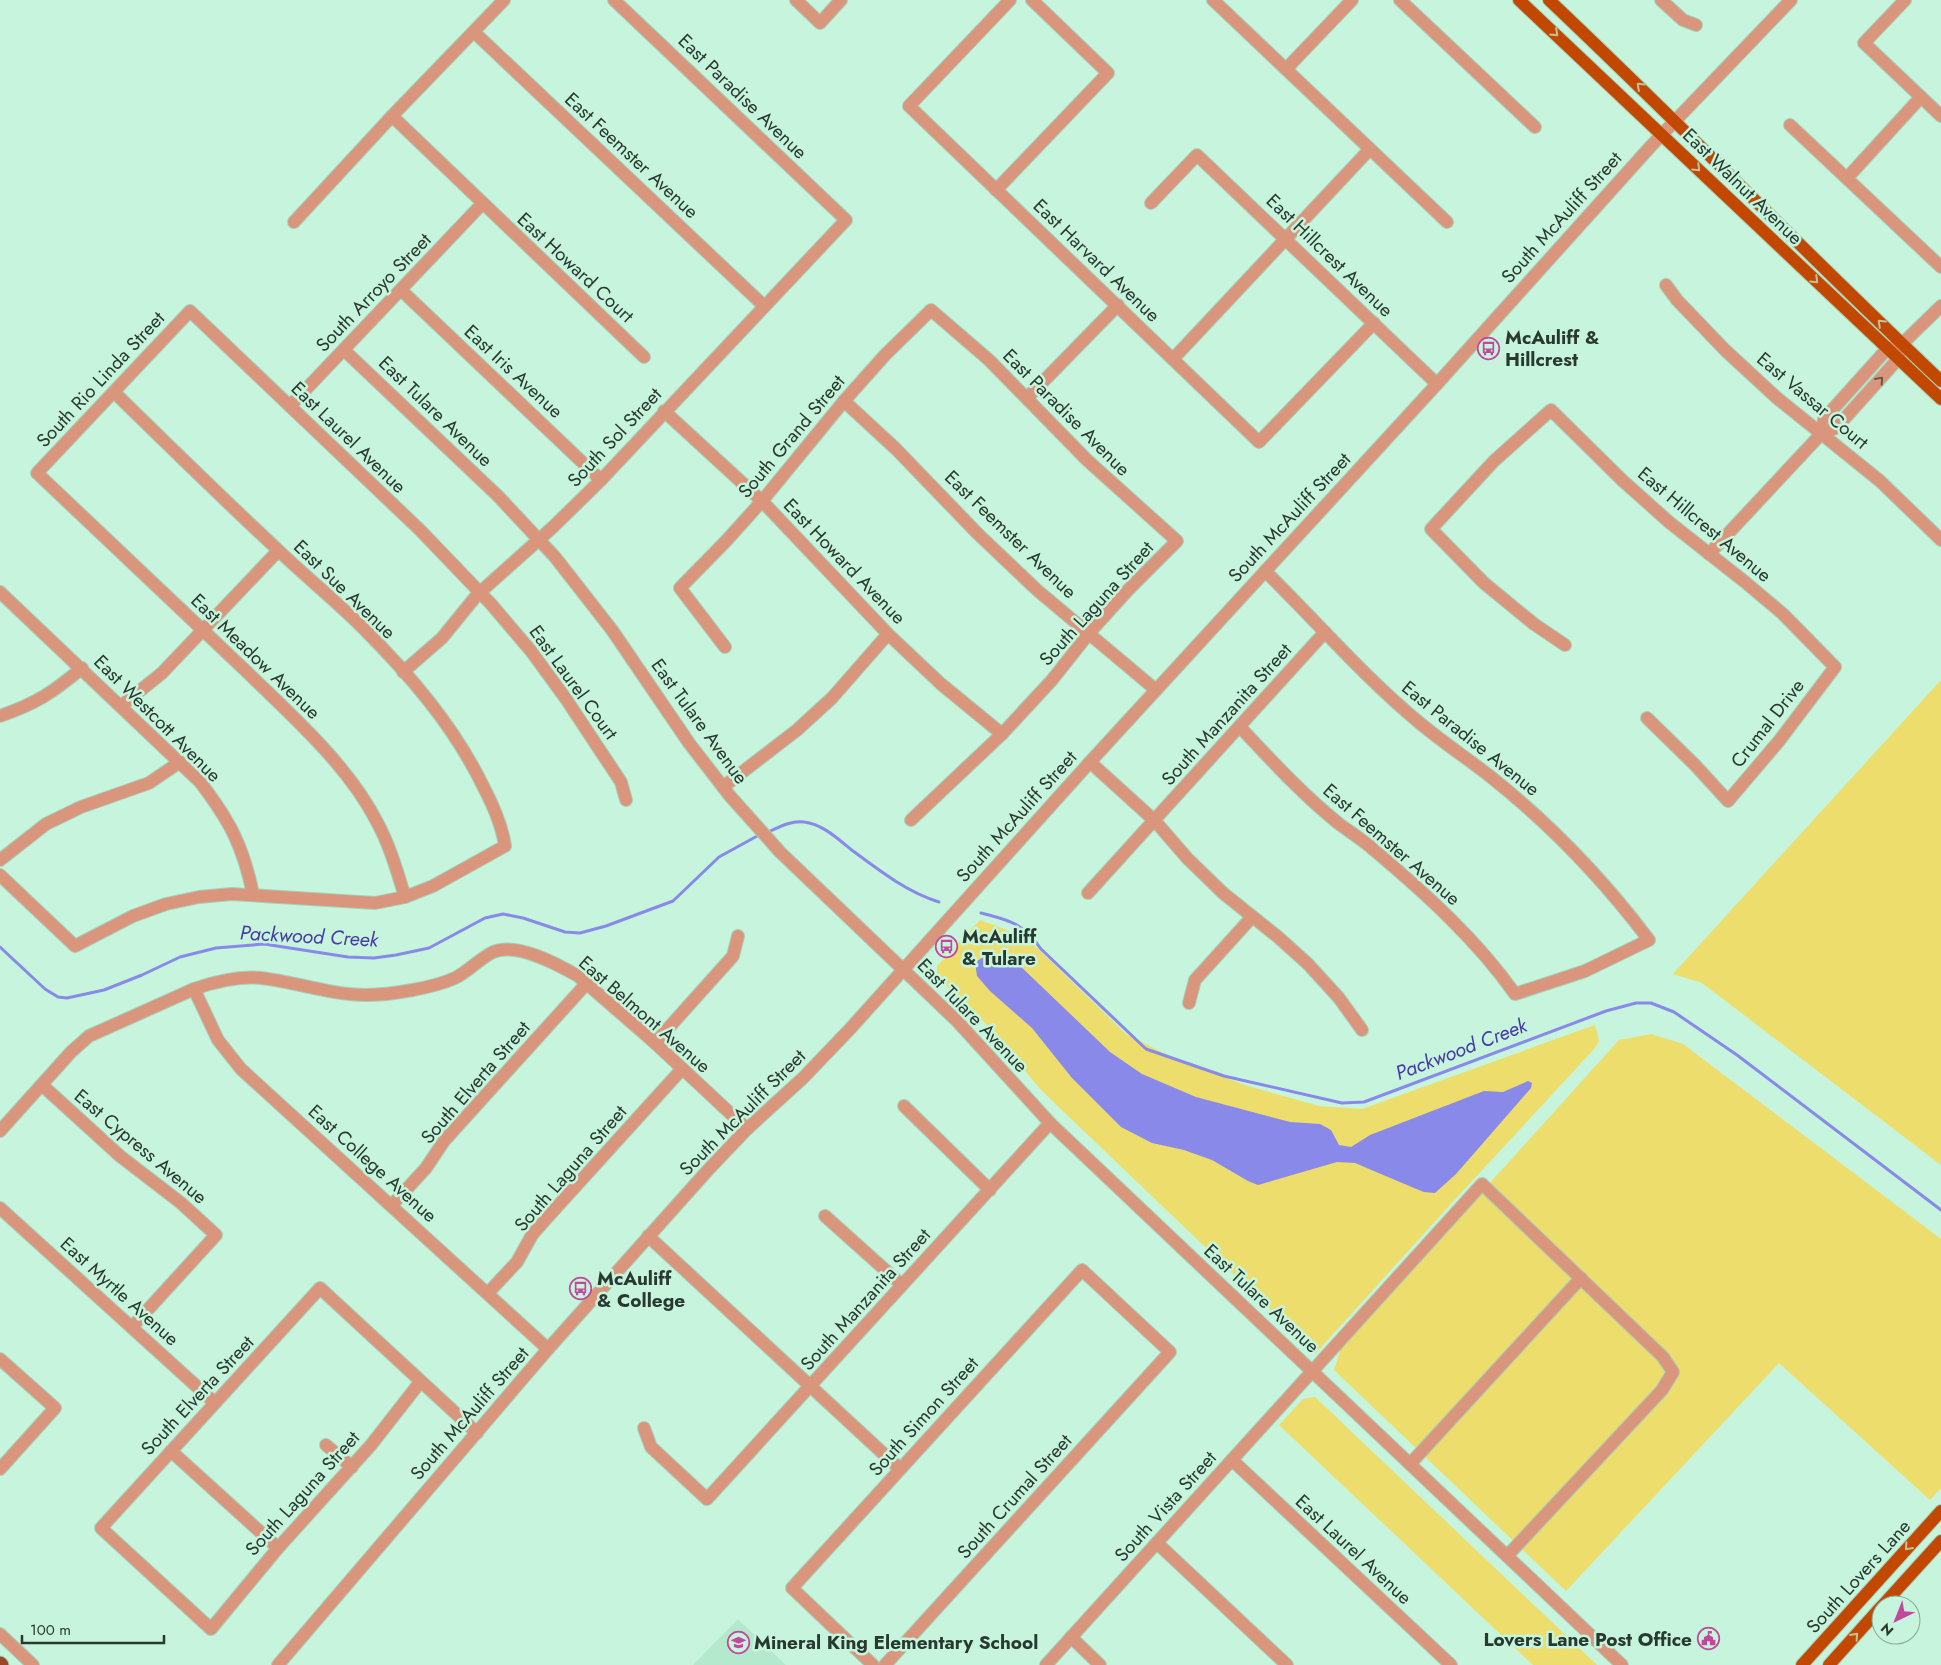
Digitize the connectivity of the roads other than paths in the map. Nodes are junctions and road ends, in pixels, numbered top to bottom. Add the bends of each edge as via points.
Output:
1 (504, 0) edge
2 (614, 0) edge
3 (796, 0) edge
4 (841, 0) edge
5 (1010, 0) edge
6 (1032, 0) edge
7 (1213, 0) edge
8 (1352, 0) edge
9 (1400, 0) edge
10 (1520, 0) edge
11 (1549, 0) edge
12 (1661, 0) edge
13 (1791, 0) edge
14 (1905, 0) edge
15 (1696, 25) dead end
16 (474, 32) junction
17 (1286, 69) junction
18 (1920, 97) junction
19 (392, 116) junction
20 (1941, 116) edge
21 (1675, 120) junction
22 (1790, 125) dead end
23 (1535, 127) dead end
24 (1662, 134) junction
25 (1370, 149) junction
26 (1847, 178) junction
27 (996, 190) junction
28 (482, 204) junction
29 (1151, 204) dead end
30 (846, 220) joint
31 (294, 222) dead end
32 (1447, 222) dead end
33 (1285, 238) junction
34 (1941, 267) edge
35 (1666, 285) dead end
36 (401, 290) junction
37 (764, 306) junction
38 (1118, 306) junction
39 (1941, 306) edge
40 (931, 310) joint
41 (190, 311) joint
42 (1374, 323) junction
43 (1902, 344) junction
44 (1887, 349) junction
45 (344, 350) junction
46 (644, 357) dead end
47 (1173, 359) junction
48 (1898, 359) junction
49 (1941, 381) edge
50 (1437, 384) junction
51 (114, 392) junction
52 (1027, 398) junction
53 (1941, 399) edge
54 (844, 401) junction
55 (290, 406) junction
56 (664, 411) junction
57 (1822, 433) junction
58 (37, 473) joint
59 (601, 480) junction
60 (762, 501) junction
61 (539, 540) junction
62 (1941, 540) edge
63 (1177, 542) joint
64 (278, 551) junction
65 (1708, 554) junction
66 (1264, 571) junction
67 (0, 592) edge
68 (481, 592) junction
69 (204, 630) junction
70 (1090, 632) junction
71 (1325, 632) junction
72 (888, 634) junction
73 (1565, 645) dead end
74 (725, 647) dead end
75 (1834, 667) joint
76 (82, 668) junction
77 (403, 672) junction
78 (1156, 690) junction
79 (121, 706) junction
80 (0, 716) edge
81 (1647, 718) dead end
82 (1240, 727) junction
83 (1002, 734) junction
84 (180, 762) junction
85 (1090, 762) junction
86 (723, 787) junction
87 (626, 800) dead end
88 (912, 820) dead end
89 (1155, 821) junction
90 (0, 860) edge
91 (0, 875) edge
92 (1088, 892) dead end
93 (253, 894) junction
94 (405, 897) junction
95 (1252, 917) junction
96 (738, 936) dead end
97 (903, 970) junction
98 (587, 984) junction
99 (194, 988) junction
100 (1515, 994) joint
101 (1189, 1003) dead end
102 (1362, 1030) dead end
103 (655, 1044) junction
104 (682, 1069) junction
105 (42, 1085) junction
106 (904, 1106) dead end
107 (1050, 1124) junction
108 (747, 1129) junction
109 (0, 1131) edge
110 (990, 1190) junction
111 (392, 1205) junction
112 (0, 1208) edge
113 (825, 1216) dead end
114 (648, 1236) junction
115 (1082, 1270) joint
116 (1581, 1278) junction
117 (902, 1286) junction
118 (488, 1293) junction
119 (132, 1327) junction
120 (548, 1349) junction
121 (0, 1359) edge
122 (1312, 1371) junction
123 (421, 1381) junction
124 (811, 1386) junction
125 (215, 1403) junction
126 (644, 1428) dead end
127 (477, 1432) junction
128 (326, 1445) dead end
129 (171, 1451) junction
130 (1232, 1460) junction
131 (1410, 1464) junction
132 (352, 1467) junction
133 (0, 1469) edge
134 (900, 1469) junction
135 (1941, 1512) edge
136 (1941, 1541) edge
137 (1158, 1543) junction
138 (278, 1548) junction
139 (1507, 1556) junction
140 (1892, 1595) edge
141 (1871, 1618) edge
142 (211, 1629) joint
143 (0, 1634) edge
144 (1071, 1638) junction
145 (33, 1665) edge
146 (278, 1665) edge
147 (873, 1665) edge
148 (885, 1665) edge
149 (1046, 1665) edge
150 (1100, 1665) edge
151 (1287, 1665) edge
152 (1451, 1665) edge
153 (1622, 1665) edge
154 (1802, 1665) edge
155 (1828, 1665) edge

1 - 16 street
2 - 30 street, East Paradise Avenue
3 - 4 street via 820,23
5 - 27 street, East Harvard Avenue via 909,106
6 - 27 street via 1108,72
7 - 17 street
8 - 17 street
9 - 23 street
10 -> 24 main road, East Walnut Avenue
21 -> 11 main road, East Walnut Avenue
12 - 15 street via 1683,20
13 - 21 street, South McAuliff Street
14 - 18 street via 1864,43
16 - 19 street
16 - 37 street, East Feemster Avenue
17 - 25 street
18 - 20 street
18 - 26 street
19 - 28 street
19 - 31 street
21 - 24 street, South McAuliff Street
43 -> 21 main road, East Walnut Avenue
22 - 26 street
24 -> 44 main road, East Walnut Avenue
24 - 50 street, South McAuliff Street
25 - 32 street
25 - 33 street
26 - 34 street
27 - 38 street, East Harvard Avenue
28 - 36 street, South Arroyo Street
28 - 46 street, East Howard Court
29 - 33 street, East Hillcrest Avenue via 1197,155
30 - 37 street, South Sol Street
33 - 42 street, East Hillcrest Avenue
33 - 47 street
35 - 57 street, East Vassar Court via 1676,300 1725,350 1777,398
36 - 45 street, South Arroyo Street
36 - 59 street, East Iris Avenue
37 - 56 street, South Sol Street
38 - 47 street, East Harvard Avenue
38 - 52 street
39 - 43 street
40 - 52 street, East Paradise Avenue
40 - 54 street, South Grand Street
41 - 51 street, South Rio Linda Street
41 - 55 street, East Laurel Avenue
42 - 47 street, East Harvard Avenue via 1259,442
42 - 50 street, East Hillcrest Avenue
43 - 44 street
43 - 48 street
43 - 49 main road, East Walnut Avenue
44 - 48 main road, East Walnut Avenue
44 - 57 street via 1824,419
45 - 55 street, South Arroyo Street
45 - 61 street, East Tulare Avenue via 477,476
48 - 53 main road, East Walnut Avenue
57 -> 48 street via 1836,428
50 - 66 street, South McAuliff Street
51 - 58 street, South Rio Linda Street
51 - 64 street, East Sue Avenue
52 - 63 street, East Paradise Avenue via 1087,460
54 - 60 street, South Grand Street
54 - 70 street, East Feemster Avenue via 1037,590
55 - 68 street, East Laurel Avenue
56 - 59 street, South Sol Street
56 - 60 street, East Howard Avenue
57 - 62 street, East Vassar Court via 1880,481
57 - 65 street
58 - 69 street, East Meadow Avenue
59 - 61 street, South Sol Street
60 - 72 street, East Howard Avenue
60 - 74 street, South Grand Street via 680,588
61 - 68 street, South Sol Street
61 - 86 street, East Tulare Avenue via 597,610
63 - 70 street, South Laguna Street
64 - 69 street
64 - 77 street, East Sue Avenue via 361,626
65 - 73 street, East Hillcrest Avenue via 1622,480 1551,410 1494,461 1431,530 1484,583
65 - 75 street, East Hillcrest Avenue via 1783,614
66 - 71 street, East Paradise Avenue
66 - 78 street, South McAuliff Street
67 - 76 street, East Westcott Avenue
68 - 77 street, South Sol Street via 442,638
68 - 87 street, East Laurel Court via 566,699 621,782
69 - 79 street via 162,673
69 - 94 street, East Meadow Avenue via 318,743 349,780 377,821 393,857
70 - 78 street, East Feemster Avenue
70 - 83 street, South Laguna Street via 1052,680
71 - 82 street, South Manzanita Street
71 - 100 street, East Paradise Avenue via 1364,673 1422,724 1491,777 1573,850 1622,904 1649,940 1585,970
72 - 83 street, East Howard Avenue
72 - 86 street via 832,698 797,730
75 - 81 street, Crumal Drive via 1779,741 1728,801
76 - 79 street, East Westcott Avenue
76 - 80 street via 53,692
77 - 94 street, East Sue Avenue via 449,727 472,763 491,801 505,846 433,886
78 - 85 street, South McAuliff Street
79 - 84 street, East Westcott Avenue
82 - 89 street, South Manzanita Street
82 - 100 street, East Feemster Avenue via 1337,822 1374,849 1443,912
83 - 88 street, South Laguna Street
84 - 90 street via 149,783 81,807 46,824
84 - 93 street, East Westcott Avenue via 218,804 236,835
85 - 89 street
85 - 97 street, South McAuliff Street
86 - 97 street, East Tulare Avenue via 801,873
89 - 92 street, South Manzanita Street
89 - 95 street via 1187,858
91 - 93 street via 74,946 166,904 223,894
93 - 94 street via 376,902
95 - 101 street via 1195,980
95 - 102 street via 1308,964
96 - 103 street via 733,956
97 - 107 street, East Tulare Avenue via 968,1032
97 - 108 street, South McAuliff Street via 821,1060
98 - 99 street, East Belmont Avenue via 564,968 527,953 507,950 490,954 456,977 439,984 366,995 259,978
98 - 103 street, East Belmont Avenue
98 - 111 street, South Elverta Street via 444,1141 426,1168
99 - 105 street via 89,1036
99 - 111 street, East College Avenue via 210,1026 241,1069
103 - 104 street, East Belmont Avenue
104 - 108 street, East Belmont Avenue
104 - 118 street, South Laguna Street via 532,1235 516,1262
105 - 109 street
105 - 119 street, East Cypress Avenue via 120,1156 216,1235
106 - 110 street
107 - 110 street, South Manzanita Street
107 - 122 street, East Tulare Avenue
108 - 114 street, South McAuliff Street
110 - 117 street, South Manzanita Street
111 - 118 street, East College Avenue
112 - 119 street, East Myrtle Avenue
113 - 117 street
114 - 120 street, South McAuliff Street
114 - 124 street
115 - 134 street, South Simon Street
115 - 148 street, South Crumal Street via 1170,1352
116 - 122 street, South Vista Street via 1482,1184
116 - 131 street
116 - 139 street via 1663,1357 1673,1372 1662,1390
117 - 124 street, South Manzanita Street
118 - 120 street, East College Avenue
119 - 125 street, East Myrtle Avenue
120 - 127 street, South McAuliff Street
121 - 133 street via 54,1408
122 - 130 street, South Vista Street
122 - 131 street, East Tulare Avenue
123 - 125 street, South Elverta Street via 320,1288
123 - 127 street
123 - 132 street, South Laguna Street
124 - 126 street, South Manzanita Street via 707,1499 651,1447
124 - 134 street
125 - 129 street, South Elverta Street
127 - 146 street, South McAuliff Street
128 - 132 street
129 - 138 street
129 - 142 street, South Elverta Street via 101,1528
130 - 137 street, South Vista Street
130 - 152 street, East Laurel Avenue
131 - 139 street, East Tulare Avenue
132 - 138 street, South Laguna Street
134 - 147 street, South Simon Street via 792,1588
135 -> 154 main road, South Lovers Lane
136 - 140 main road, South Lovers Lane
137 - 144 street, South Vista Street
137 - 151 street
138 - 142 street, South Laguna Street
139 - 153 street, East Tulare Avenue
155 -> 141 main road, South Lovers Lane
143 - 145 street
144 - 149 street, South Vista Street
144 - 150 street

